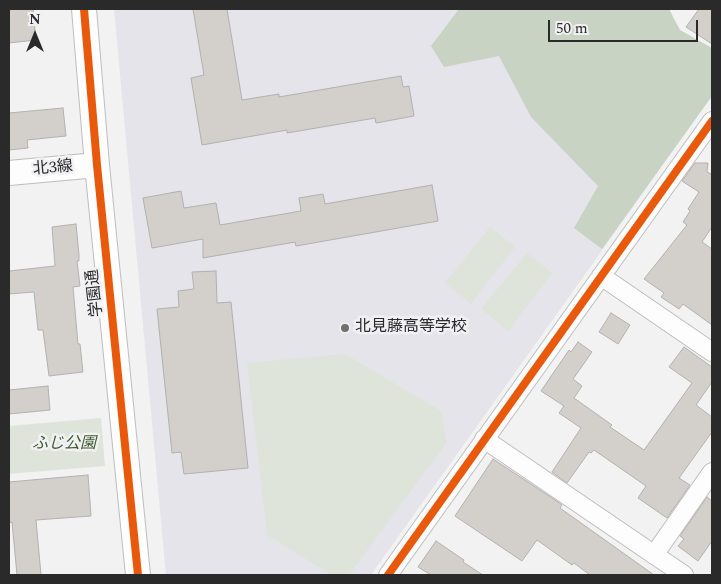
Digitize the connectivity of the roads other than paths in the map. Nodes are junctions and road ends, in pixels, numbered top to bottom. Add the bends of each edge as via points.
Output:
1 (84, 9) edge
2 (710, 131) edge
3 (97, 165) junction
4 (9, 173) edge
5 (601, 276) junction
6 (712, 352) edge
7 (484, 439) junction
8 (712, 472) edge
9 (654, 555) junction
10 (138, 575) edge
11 (388, 575) edge
12 (684, 575) edge

1 - 3 street, 学園通
2 - 5 street
3 - 4 street, 北3線
3 - 10 street, 学園通
5 - 6 street
5 - 7 street
7 - 9 street
7 - 11 street
8 - 9 street
9 - 12 street

